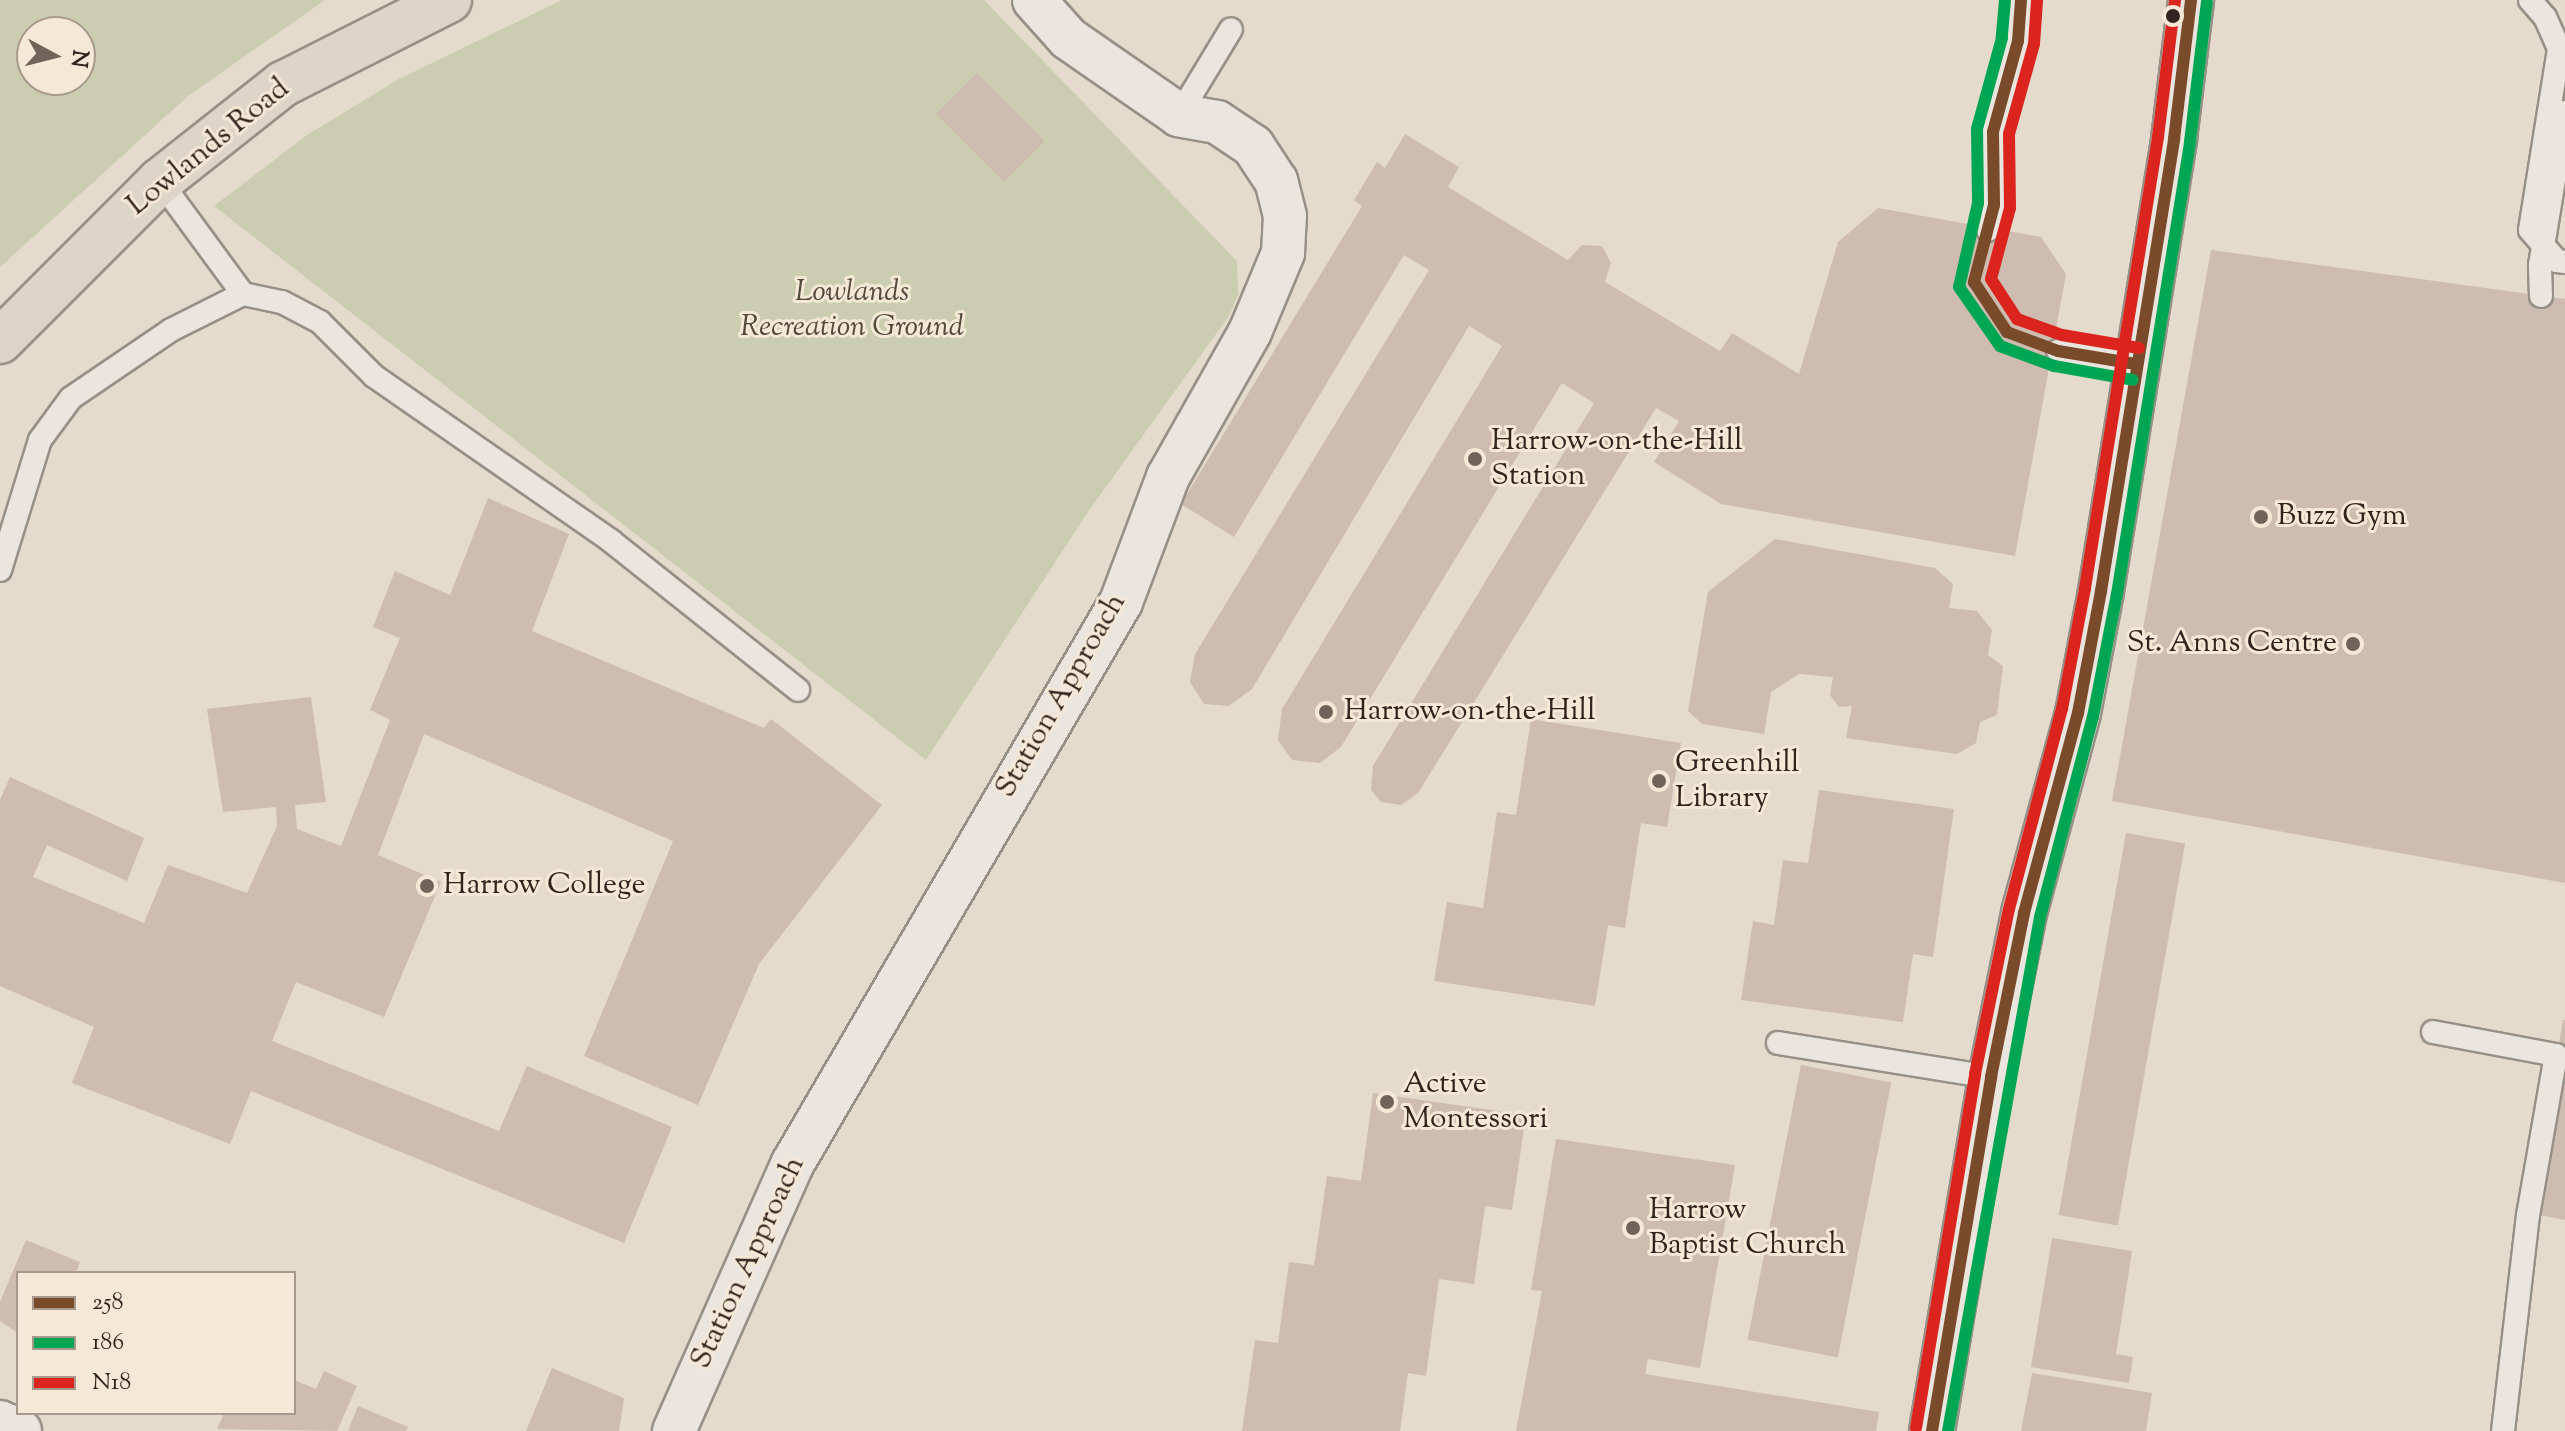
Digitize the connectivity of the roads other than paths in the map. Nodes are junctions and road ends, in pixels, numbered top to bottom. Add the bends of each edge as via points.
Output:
1 (449, 0) edge
2 (1034, 0) edge
3 (2021, 0) edge
4 (2191, 0) edge
5 (2530, 0) edge
6 (1231, 29) dead end
7 (2565, 112) edge
8 (1179, 115) junction
9 (160, 181) junction
10 (1988, 230) dead end
11 (2565, 262) edge
12 (243, 294) junction
13 (2541, 296) dead end
14 (0, 341) edge
15 (2058, 351) dead end
16 (2136, 364) junction
17 (0, 570) edge
18 (798, 690) dead end
19 (2433, 1032) dead end
20 (1778, 1043) dead end
21 (1991, 1077) junction
22 (0, 1422) edge
23 (20, 1431) edge
24 (674, 1431) edge
25 (1932, 1431) edge
26 (2503, 1431) edge

1 - 9 main road, Lowlands Road via 283,84
2 - 8 street, Station Approach via 1068,38
3 - 10 lane via 2018,41 1993,132 1994,205
4 - 16 main road
5 - 11 lane via 2545,17 2559,49 2530,230 2557,261
6 - 8 lane
7 - 13 lane via 2540,265
8 - 24 street, Station Approach via 1217,122 1253,146 1276,181 1285,216 1283,253 1250,332 1168,477 1121,602 793,1163
9 - 12 lane
9 - 14 main road, Lowlands Road
12 - 17 lane via 171,330 71,398 40,440
12 - 18 lane via 282,302 320,322 374,376 611,541
15 - 16 lane
16 - 21 main road via 2078,713 2024,913
19 - 26 lane via 2556,1055 2528,1215
20 - 21 lane
21 - 25 main road
22 - 23 street

